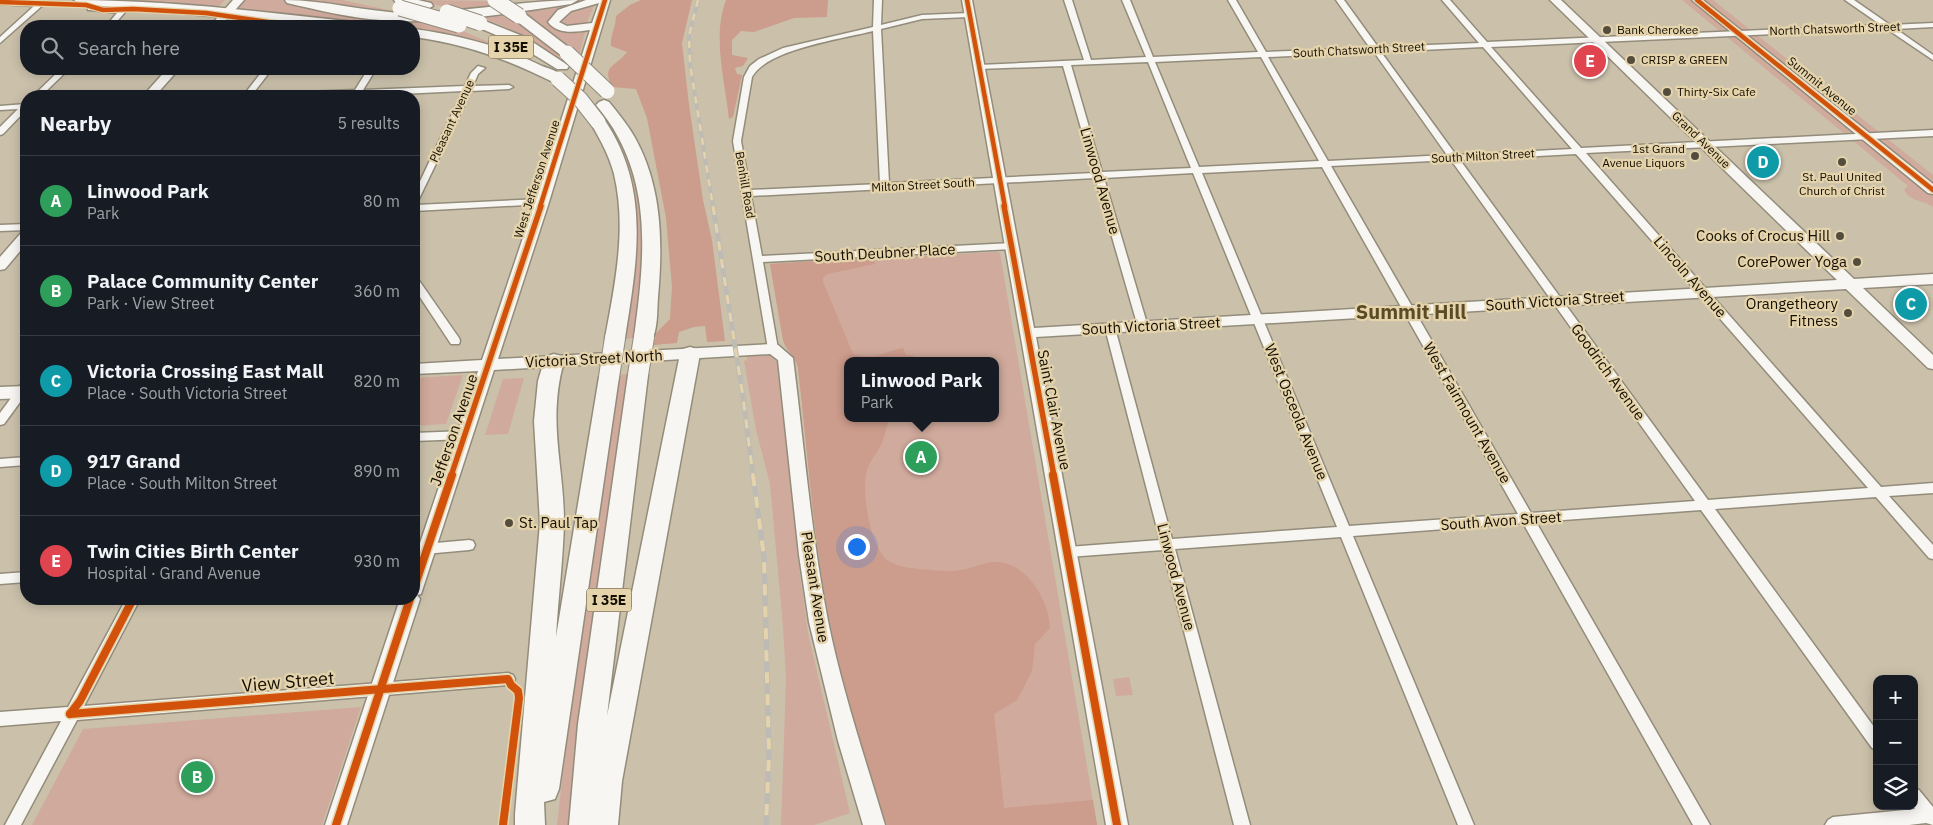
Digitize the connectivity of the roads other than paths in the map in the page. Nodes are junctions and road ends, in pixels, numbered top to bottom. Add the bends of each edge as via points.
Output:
1 (292, 0) edge
2 (362, 0) edge
3 (490, 0) edge
4 (495, 0) edge
5 (532, 0) edge
6 (570, 0) edge
7 (878, 0) edge
8 (1068, 0) edge
9 (1126, 0) edge
10 (1232, 0) edge
11 (1340, 0) edge
12 (1446, 0) edge
13 (1555, 0) edge
14 (1697, 0) edge
15 (1849, 0) edge
16 (0, 2) edge
17 (603, 3) edge
18 (86, 4) edge
19 (401, 4) edge
20 (230, 5) edge
21 (968, 7) edge
22 (23, 20) edge
23 (114, 20) edge
24 (214, 20) edge
25 (219, 20) edge
26 (319, 20) edge
27 (20, 23) edge
28 (1933, 25) edge
29 (597, 26) junction
30 (877, 27) junction
31 (1888, 27) junction
32 (1738, 33) junction
33 (420, 34) edge
34 (1597, 40) junction
35 (0, 41) edge
36 (1486, 44) junction
37 (1375, 50) junction
38 (1263, 54) junction
39 (1933, 58) edge
40 (1151, 60) junction
41 (1088, 62) junction
42 (1066, 64) junction
43 (562, 66) junction
44 (979, 67) junction
45 (481, 68) dead end
46 (59, 75) edge
47 (167, 75) edge
48 (263, 75) edge
49 (368, 75) edge
50 (509, 87) dead end
51 (468, 88) junction
52 (43, 90) edge
53 (154, 90) edge
54 (252, 90) edge
55 (359, 90) edge
56 (420, 91) edge
57 (20, 106) edge
58 (0, 108) edge
59 (20, 112) edge
60 (0, 132) edge
61 (1933, 133) edge
62 (1867, 136) junction
63 (1705, 144) junction
64 (1579, 151) junction
65 (1453, 157) junction
66 (1324, 164) junction
67 (1196, 171) junction
68 (1099, 176) junction
69 (1000, 181) junction
70 (885, 186) junction
71 (420, 190) edge
72 (1933, 190) edge
73 (747, 193) junction
74 (542, 202) junction
75 (420, 208) edge
76 (20, 227) edge
77 (0, 228) edge
78 (20, 243) edge
79 (1012, 246) junction
80 (758, 259) junction
81 (0, 266) edge
82 (1933, 279) edge
83 (1850, 284) junction
84 (420, 290) edge
85 (1703, 293) junction
86 (1556, 301) junction
87 (1408, 310) junction
88 (1258, 320) junction
89 (1143, 326) junction
90 (1110, 328) junction
91 (1027, 333) junction
92 (455, 341) dead end
93 (774, 349) junction
94 (690, 354) junction
95 (554, 361) junction
96 (1933, 364) edge
97 (488, 365) junction
98 (420, 369) edge
99 (20, 391) edge
100 (0, 393) edge
101 (20, 396) edge
102 (0, 421) edge
103 (464, 434) junction
104 (420, 438) edge
105 (20, 461) edge
106 (0, 463) edge
107 (1933, 488) edge
108 (1879, 492) junction
109 (1706, 506) junction
110 (1527, 519) junction
111 (1346, 532) junction
112 (1167, 545) junction
113 (469, 546) dead end
114 (420, 549) edge
115 (1068, 552) junction
116 (1933, 554) edge
117 (20, 577) edge
118 (0, 578) edge
119 (130, 605) edge
120 (408, 605) edge
121 (508, 679) dead end
122 (380, 690) junction
123 (70, 714) junction
124 (0, 719) edge
125 (1873, 737) edge
126 (1918, 800) edge
127 (1932, 817) edge
128 (13, 825) edge
129 (336, 825) edge
130 (530, 825) edge
131 (541, 825) edge
132 (584, 825) edge
133 (603, 825) edge
134 (874, 825) edge
135 (1118, 825) edge
136 (1242, 825) edge
137 (1466, 825) edge
138 (1702, 825) edge
139 (1833, 825) edge

1 - 6 highway via 362,14 398,17
2 - 19 highway, I 35E
3 - 5 highway
4 - 43 highway, bridge via 519,16
7 - 30 street
8 - 41 street
9 - 40 street, West Osceola Avenue
10 - 38 street, West Fairmount Avenue
11 - 37 street, Goodrich Avenue
12 - 36 street, Lincoln Avenue
13 - 34 street, Grand Avenue
14 - 32 street, Summit Avenue
15 - 31 street
16 - 22 street via 40,5
17 - 29 street, West Jefferson Avenue
17 - 29 main road via 567,9 557,14 553,22 563,28
18 - 20 highway
18 - 23 street via 122,11
19 - 43 highway, I 35E, bridge via 459,25 531,58
19 - 43 highway, I 35E, bridge via 426,6 480,23 520,40
20 - 24 street
20 - 25 street
20 - 26 highway
21 - 30 street, Benhill Road
21 - 44 street, Saint Clair Avenue
27 - 35 street
28 - 31 street, North Chatsworth Street
29 - 74 street, West Jefferson Avenue
30 - 70 street
30 - 73 street, Benhill Road via 777,53 753,68 748,77 737,140
31 - 32 street, North Chatsworth Street
31 - 39 street
32 - 34 street, South Chatsworth Street
32 - 62 street, Summit Avenue
33 - 43 highway via 450,37 511,56
34 - 36 street, South Chatsworth Street
34 - 63 street, Grand Avenue
36 - 37 street, South Chatsworth Street
36 - 64 street, Lincoln Avenue
37 - 38 street, South Chatsworth Street
37 - 65 street, Goodrich Avenue
38 - 40 street, South Chatsworth Street
38 - 66 street, West Fairmount Avenue
40 - 41 street, South Chatsworth Street
40 - 67 street, West Osceola Avenue
41 - 42 street, South Chatsworth Street
42 - 44 street, South Chatsworth Street
42 - 68 street, Linwood Avenue
43 - 131 highway, I 35E, bridge via 618,159 629,204 628,253 550,748
43 - 132 highway, I 35E, bridge via 605,98 626,136 640,167 653,233 644,337 592,724
44 - 69 street, Saint Clair Avenue
45 - 51 street, Pleasant Avenue
46 - 52 street
47 - 53 street
48 - 54 street
49 - 55 street
50 - 51 street
51 - 56 street
51 - 71 street, Pleasant Avenue
57 - 58 street
59 - 60 street
61 - 62 street, South Milton Street
62 - 63 street, South Milton Street
62 - 72 street, Summit Avenue
63 - 64 street, South Milton Street
63 - 83 main road, Grand Avenue
64 - 65 street, South Milton Street
64 - 85 street, Lincoln Avenue
65 - 66 street, South Milton Street
65 - 86 street, Goodrich Avenue
66 - 67 street, South Milton Street
66 - 87 street, West Fairmount Avenue
67 - 68 street, South Milton Street
67 - 88 street, West Osceola Avenue
68 - 69 street, Milton Street South
68 - 89 street, Linwood Avenue
69 - 70 street, Milton Street South
69 - 79 street, Saint Clair Avenue
70 - 73 street, Milton Street South
73 - 80 street, Benhill Road
74 - 75 street
74 - 97 street, West Jefferson Avenue
76 - 77 street
78 - 81 main road
79 - 80 street, South Deubner Place
79 - 91 street, Saint Clair Avenue
80 - 93 street, Benhill Road
82 - 83 street, South Victoria Street
83 - 85 street, South Victoria Street
83 - 96 main road, Grand Avenue
84 - 92 street
85 - 86 street, South Victoria Street
85 - 108 street, Lincoln Avenue
86 - 87 street, South Victoria Street
86 - 109 street, Goodrich Avenue
87 - 88 street, South Victoria Street
87 - 110 street, West Fairmount Avenue
88 - 89 street, South Victoria Street
88 - 111 street, West Osceola Avenue
89 - 90 street, South Victoria Street
90 - 91 street, South Victoria Street
90 - 112 street, Linwood Avenue
91 - 115 street, Saint Clair Avenue
93 - 94 street, Victoria Street North
93 - 134 street, Pleasant Avenue via 786,361 818,622
94 - 95 street, Victoria Street North
94 - 133 highway via 608,781
95 - 97 street, Victoria Street North
95 - 130 highway via 543,410 552,523
97 - 98 street, Victoria Street North
97 - 103 street, Jefferson Avenue
99 - 100 street
101 - 102 street
103 - 104 street
103 - 114 street, Jefferson Avenue
105 - 106 street
107 - 108 street, South Avon Street
108 - 109 street, South Avon Street
108 - 116 street, Lincoln Avenue
109 - 110 street, South Avon Street
109 - 125 street, Goodrich Avenue
110 - 111 street, South Avon Street
110 - 138 street, West Fairmount Avenue
111 - 112 street, South Avon Street
111 - 137 street, West Osceola Avenue
112 - 115 street, South Avon Street
112 - 136 street, Linwood Avenue
113 - 114 street
115 - 135 street, Saint Clair Avenue
117 - 118 street
119 - 123 street
120 - 122 main road
121 - 122 street, View Street
122 - 123 street, View Street
122 - 129 main road
123 - 124 street, View Street
123 - 128 street
126 - 127 street
127 - 139 street

